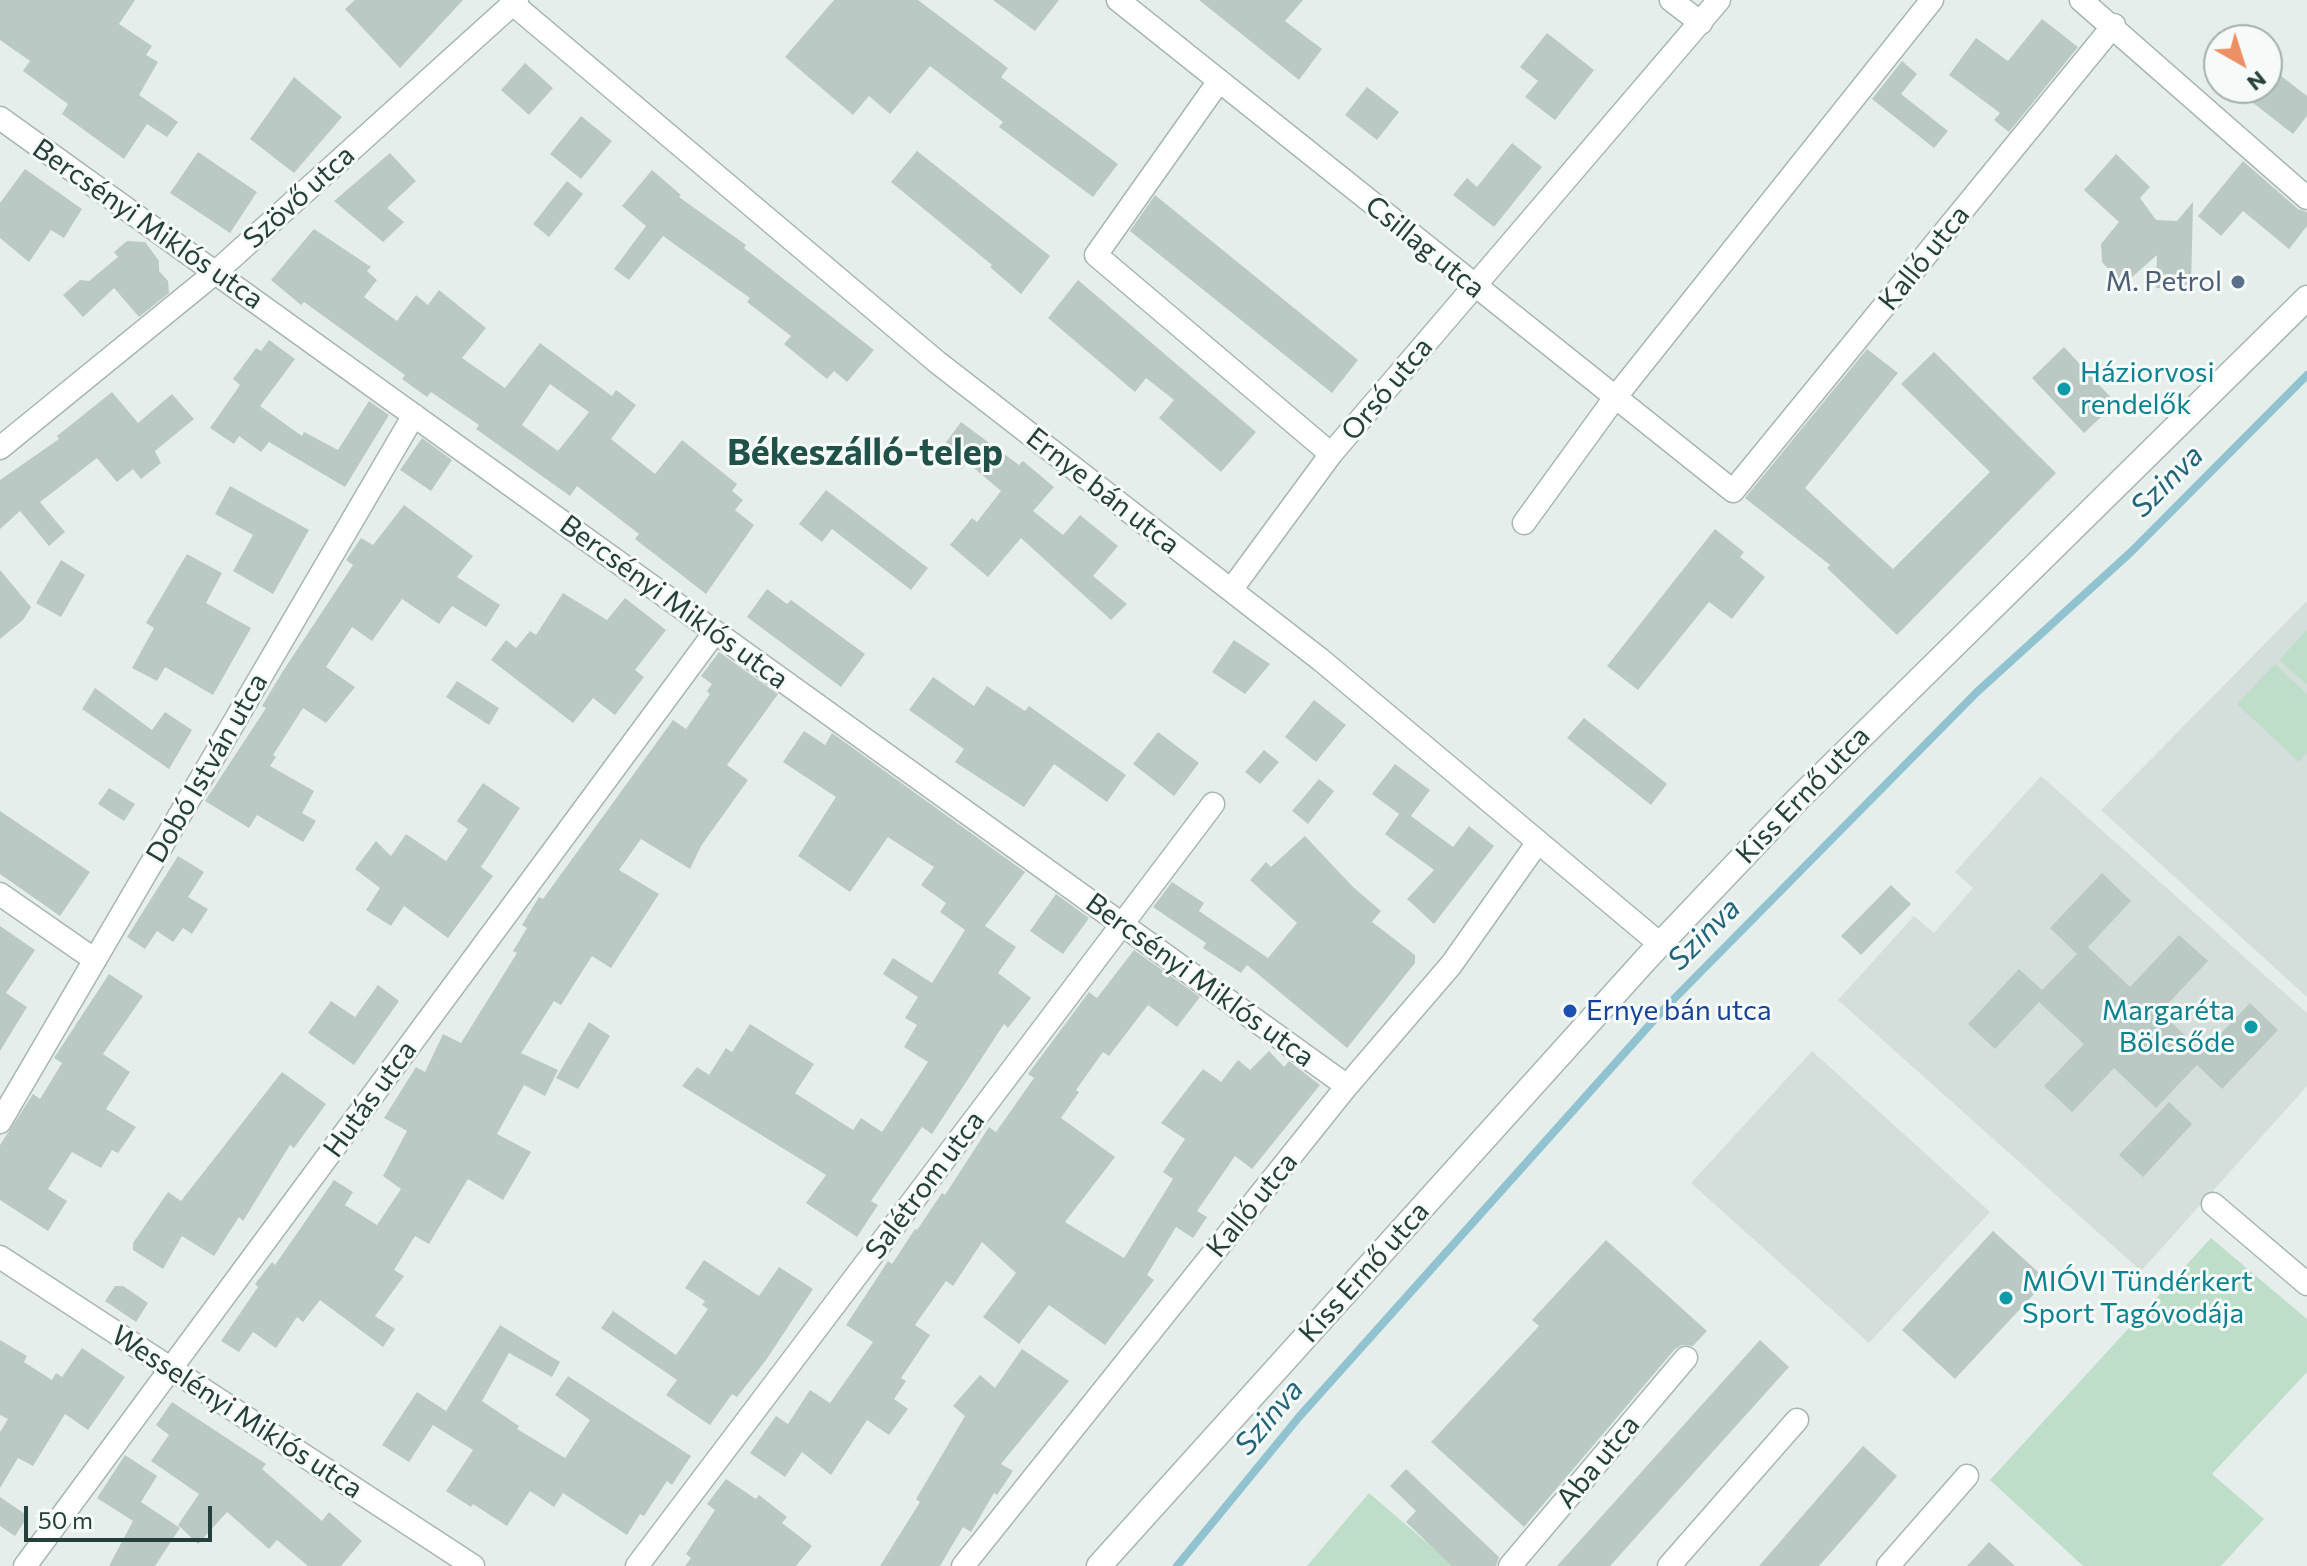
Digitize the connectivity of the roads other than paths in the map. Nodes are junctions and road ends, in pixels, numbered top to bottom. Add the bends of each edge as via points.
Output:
1 (1118, 0) edge
2 (1671, 0) edge
3 (1719, 0) edge
4 (1932, 0) edge
5 (2081, 0) edge
6 (515, 2) edge
7 (1701, 23) junction
8 (2114, 25) junction
9 (1219, 81) junction
10 (0, 118) edge
11 (2307, 198) edge
12 (216, 272) junction
13 (1473, 286) junction
14 (2307, 298) edge
15 (1614, 399) junction
16 (414, 415) junction
17 (0, 448) edge
18 (1331, 454) junction
19 (1733, 491) joint
20 (1524, 523) dead end
21 (1231, 590) junction
22 (715, 632) junction
23 (1213, 804) dead end
24 (1538, 842) junction
25 (0, 894) edge
26 (1122, 924) junction
27 (1660, 944) junction
28 (95, 960) junction
29 (1347, 1086) junction
30 (0, 1122) edge
31 (2213, 1204) dead end
32 (0, 1257) edge
33 (2307, 1284) edge
34 (1686, 1358) dead end
35 (171, 1369) junction
36 (1797, 1420) dead end
37 (1967, 1476) dead end
38 (25, 1566) edge
39 (473, 1566) edge
40 (637, 1566) edge
41 (963, 1566) edge
42 (1099, 1566) edge
43 (1510, 1566) edge
44 (1669, 1566) edge
45 (1888, 1566) edge

1 - 9 street, Csillag utca
2 - 7 street
3 - 7 street, Orsó utca
4 - 15 street
5 - 8 street
6 - 12 street, Szövő utca
6 - 21 street, Ernye bán utca via 937,362
7 - 13 street, Orsó utca
8 - 11 street
8 - 19 street, Kalló utca
9 - 13 street, Csillag utca
9 - 18 street, Orsó utca via 1096,255
10 - 12 street, Bercsényi Miklós utca
12 - 16 street, Bercsényi Miklós utca
12 - 17 street, Szövő utca
13 - 15 street, Csillag utca
13 - 18 street, Orsó utca
14 - 27 street, Kiss Ernő utca via 1848,748
15 - 19 street, Csillag utca
15 - 20 street
16 - 22 street, Bercsényi Miklós utca
16 - 28 street, Dobó István utca
18 - 21 street
21 - 24 street, Ernye bán utca
22 - 26 street, Bercsényi Miklós utca
22 - 35 street, Hutás utca
23 - 26 street, Salétrom utca
24 - 27 street, Ernye bán utca
24 - 29 street, Kalló utca via 1451,965
25 - 28 street
26 - 29 street, Bercsényi Miklós utca
26 - 40 street, Salétrom utca
27 - 42 street, Kiss Ernő utca
28 - 30 street, Dobó István utca
29 - 41 street, Kalló utca
31 - 33 street
32 - 35 street, Wesselényi Miklós utca
34 - 43 street, Aba utca
35 - 38 street, Hutás utca
35 - 39 street, Wesselényi Miklós utca
36 - 44 street
37 - 45 street

